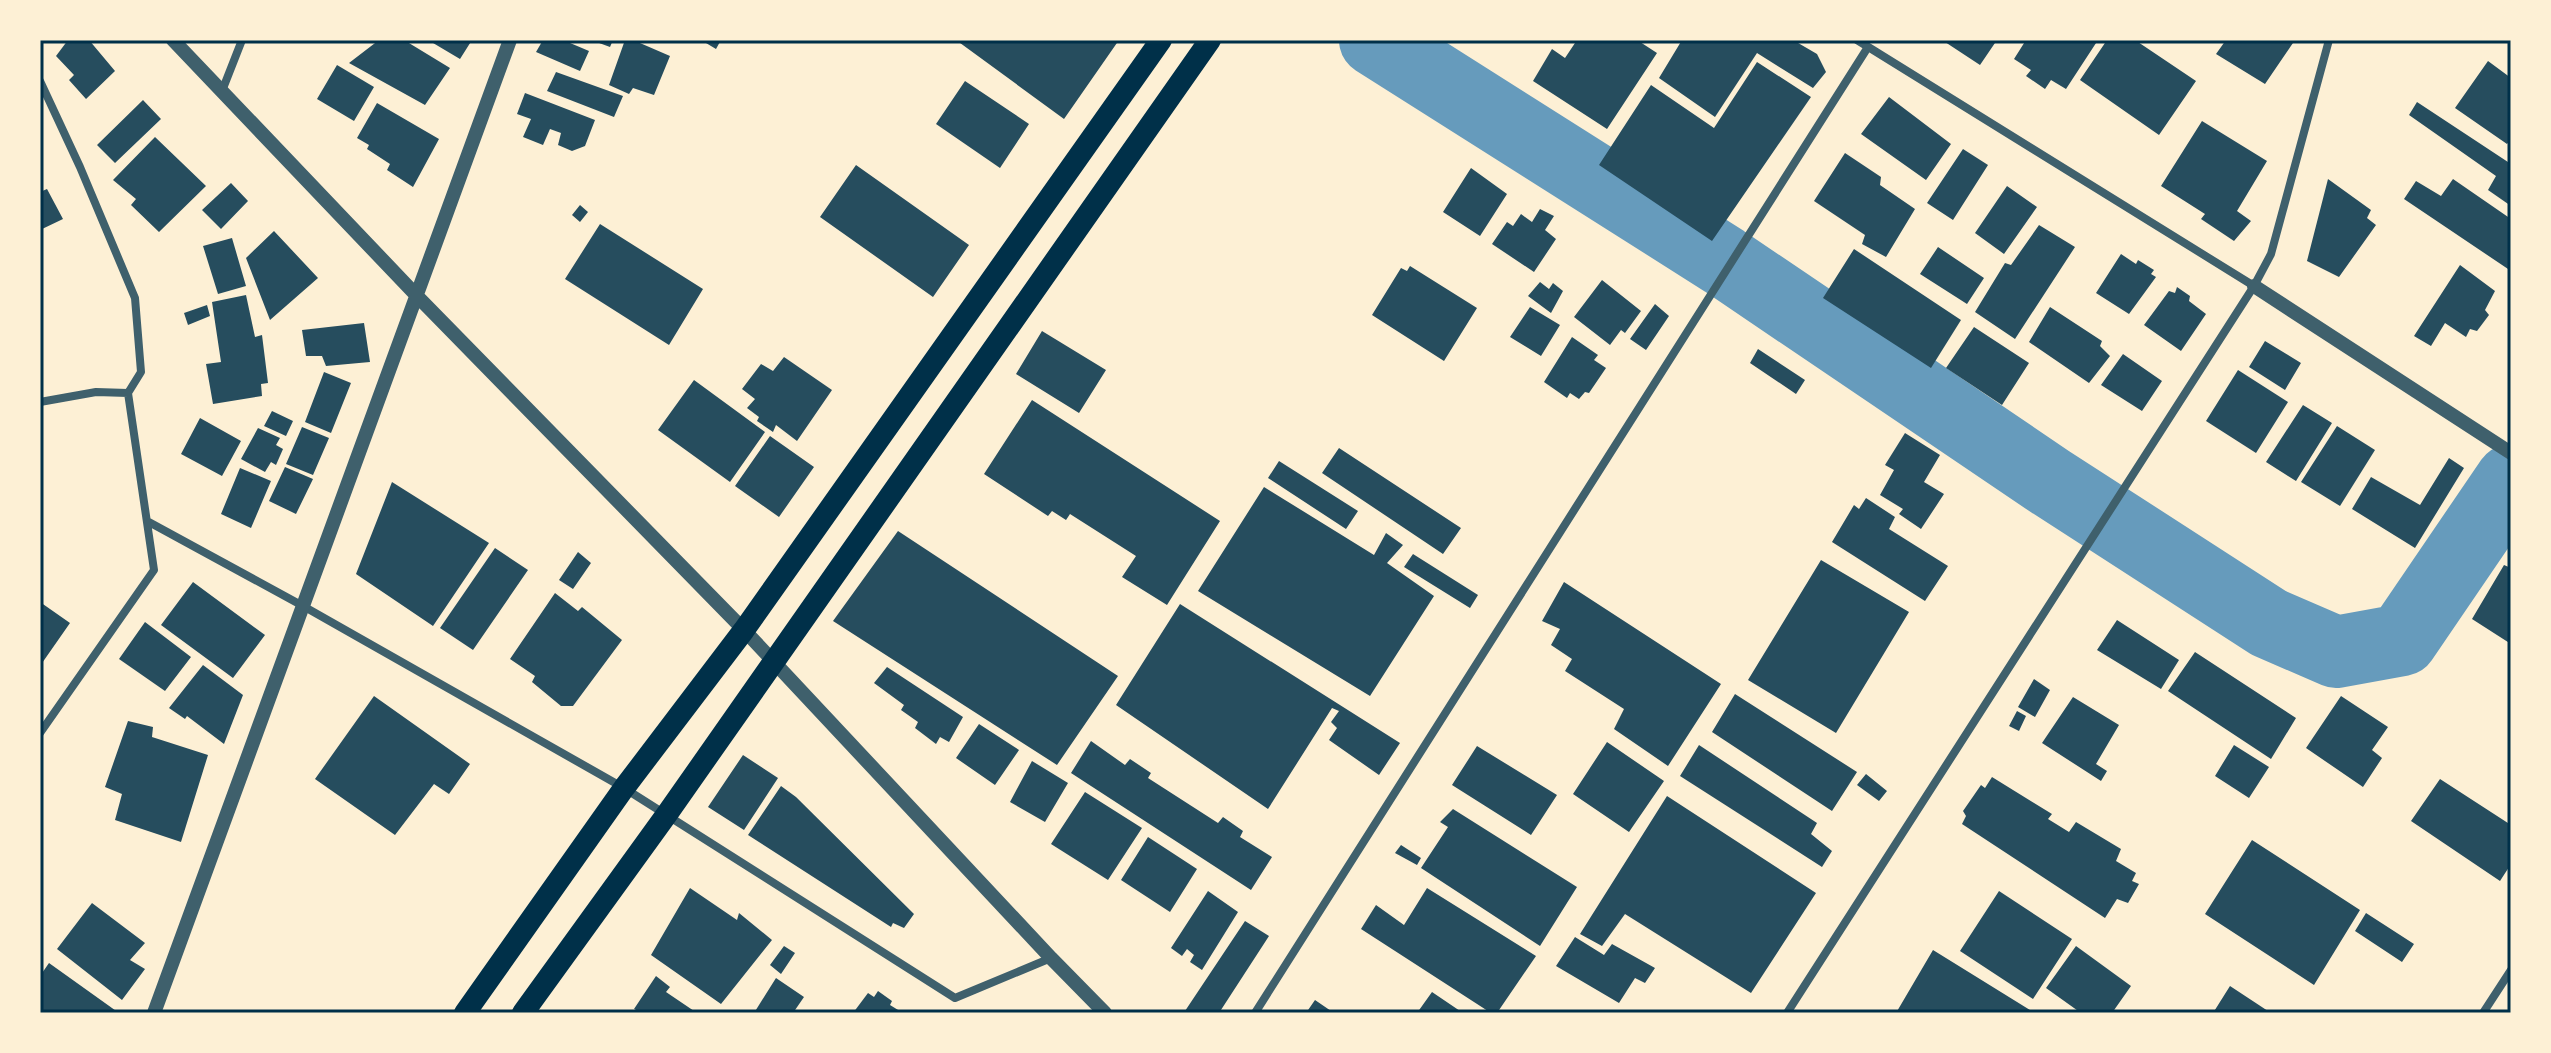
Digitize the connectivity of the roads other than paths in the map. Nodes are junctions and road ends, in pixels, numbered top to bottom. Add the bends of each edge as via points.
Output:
1 (173, 40) edge
2 (242, 40) edge
3 (510, 40) edge
4 (1161, 40) edge
5 (1210, 40) edge
6 (1857, 40) edge
7 (2329, 40) edge
8 (1868, 47) junction
9 (40, 81) edge
10 (222, 91) junction
11 (2254, 286) junction
12 (417, 296) junction
13 (128, 393) junction
14 (40, 402) edge
15 (2511, 453) edge
16 (147, 521) junction
17 (303, 606) junction
18 (744, 630) junction
19 (773, 662) junction
20 (40, 733) edge
21 (624, 788) junction
22 (667, 814) junction
23 (1051, 958) junction
24 (2511, 970) edge
25 (154, 1013) edge
26 (465, 1013) edge
27 (523, 1013) edge
28 (1105, 1013) edge
29 (1255, 1013) edge
30 (1787, 1013) edge
31 (2483, 1013) edge

1 - 10 street
2 - 10 street
3 - 12 street
4 - 18 highway
5 - 19 highway
6 - 8 street
7 - 11 street via 2271,254
8 - 11 street
8 - 29 street
9 - 13 street via 135,298 141,372
10 - 12 street
11 - 15 street
11 - 30 street
12 - 17 street
12 - 18 street
13 - 14 street via 96,392
13 - 16 street
16 - 17 street
16 - 20 street via 154,570
17 - 21 street
17 - 25 street
18 - 19 street
18 - 21 highway
19 - 22 highway
19 - 23 street
21 - 22 street
21 - 26 highway
22 - 23 street via 955,998
22 - 27 highway
23 - 28 street
24 - 31 street

